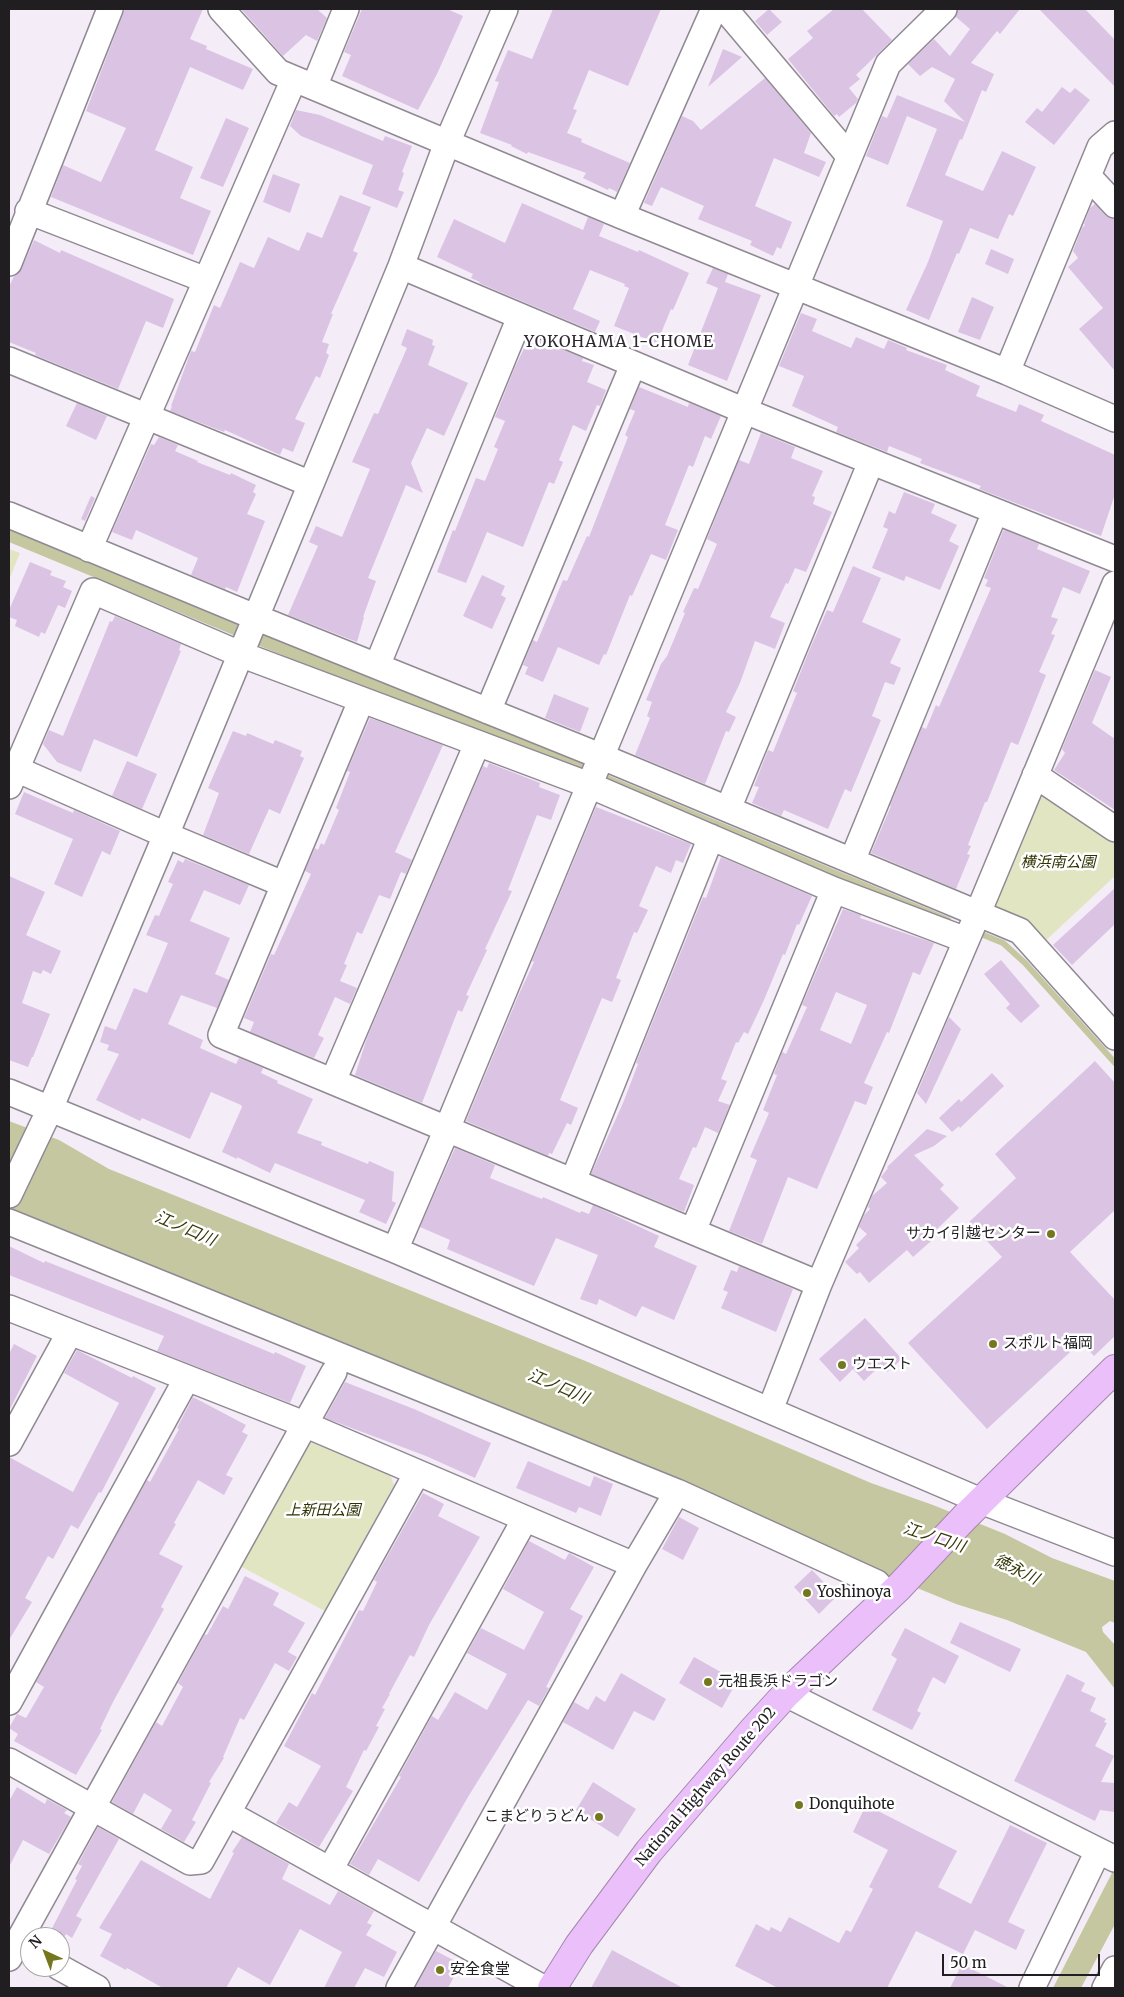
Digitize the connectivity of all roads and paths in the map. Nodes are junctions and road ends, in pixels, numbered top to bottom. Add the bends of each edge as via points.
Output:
1 (110, 9) edge
2 (220, 9) edge
3 (346, 9) edge
4 (505, 9) edge
5 (714, 9) edge
6 (726, 9) edge
7 (944, 9) edge
8 (304, 83) junction
9 (1115, 134) edge
10 (447, 143) junction
11 (849, 156) junction
12 (1088, 177) junction
13 (1115, 205) edge
14 (28, 211) junction
15 (622, 216) junction
16 (9, 264) edge
17 (401, 266) junction
18 (206, 280) junction
19 (797, 286) junction
20 (520, 317) junction
21 (9, 360) edge
22 (633, 365) junction
23 (1007, 372) junction
24 (745, 411) junction
25 (148, 416) junction
26 (1115, 419) edge
27 (871, 462) junction
28 (311, 484) junction
29 (995, 512) junction
30 (9, 515) edge
31 (89, 549) junction
32 (1115, 560) edge
33 (1115, 584) edge
34 (255, 618) junction
35 (1106, 636) edge
36 (240, 654) junction
37 (377, 666) junction
38 (361, 701) junction
39 (488, 711) junction
40 (477, 744) junction
41 (600, 756) junction
42 (1035, 775) junction
43 (13, 778) edge
44 (590, 785) junction
45 (728, 809) junction
46 (1115, 829) edge
47 (166, 835) junction
48 (711, 837) junction
49 (852, 861) junction
50 (283, 884) junction
51 (834, 890) junction
52 (978, 913) junction
53 (966, 940) junction
54 (1115, 1037) edge
55 (334, 1082) junction
56 (9, 1092) edge
57 (50, 1109) junction
58 (447, 1129) junction
59 (573, 1181) junction
60 (9, 1196) edge
61 (9, 1222) edge
62 (693, 1231) junction
63 (395, 1250) junction
64 (820, 1284) junction
65 (9, 1308) edge
66 (70, 1332) junction
67 (1115, 1369) edge
68 (334, 1372) dead end
69 (187, 1378) junction
70 (770, 1410) junction
71 (304, 1424) junction
72 (9, 1443) edge
73 (417, 1473) junction
74 (677, 1492) junction
75 (973, 1509) junction
76 (525, 1518) junction
77 (1115, 1553) edge
78 (634, 1565) junction
79 (894, 1591) junction
80 (786, 1694) junction
81 (9, 1702) edge
82 (9, 1761) edge
83 (92, 1808) junction
84 (229, 1814) junction
85 (1107, 1855) edge
86 (330, 1870) junction
87 (433, 1928) junction
88 (16, 1948) edge
89 (1115, 1968) edge
90 (70, 1973) edge
91 (97, 1988) edge
92 (399, 1988) edge
93 (543, 1988) edge
94 (552, 1988) edge
95 (1032, 1988) edge
96 (1105, 1988) edge

1 - 14 street
2 - 8 street via 278,72
3 - 8 street
4 - 10 street
5 - 15 street
6 - 11 street
7 - 11 street via 888,64
8 - 10 street
8 - 18 street
9 - 12 street via 1100,147
10 - 15 street
10 - 17 street
11 - 19 street
12 - 13 street
12 - 23 street
14 - 16 street
14 - 18 street
15 - 19 street
17 - 20 street
17 - 28 street
18 - 25 street
19 - 23 street
19 - 24 street
20 - 22 street
20 - 37 street
21 - 25 street
22 - 24 street
22 - 39 street
23 - 26 street
24 - 27 street
24 - 41 street
25 - 28 street
25 - 31 street
27 - 29 street
27 - 45 street
28 - 34 street
29 - 32 street
29 - 49 street
30 - 31 street
31 - 34 street
33 - 35 street
34 - 36 street
34 - 37 street
35 - 42 street
36 - 38 street
36 - 43 street via 93,591
36 - 47 street
37 - 39 street
38 - 40 street
38 - 50 street
39 - 41 street
40 - 44 street
40 - 55 street
41 - 44 street
41 - 45 street
42 - 46 street
42 - 52 street
43 - 47 street
44 - 48 street
44 - 58 street
45 - 49 street
47 - 50 street
47 - 57 street
48 - 51 street
48 - 59 street
49 - 52 street
50 - 55 street via 221,1035
51 - 53 street
51 - 62 street
52 - 53 street
52 - 54 street via 1020,931
53 - 64 street
55 - 58 street
56 - 57 street
57 - 60 street
57 - 63 street
58 - 59 street
58 - 63 street
59 - 62 street
61 - 74 street
62 - 64 street
63 - 70 street
64 - 70 street
65 - 66 street
66 - 69 street
66 - 72 street
67 - 75 highway, National Highway Route 202
68 - 71 street
69 - 71 street
69 - 81 street
70 - 75 street
71 - 73 street
71 - 83 street
73 - 76 street
73 - 84 street
74 - 78 street
74 - 79 street
75 - 77 street
75 - 79 highway, National Highway Route 202
76 - 78 street
76 - 86 street
78 - 87 street
79 - 80 highway, National Highway Route 202
80 - 85 street
80 - 94 highway, National Highway Route 202 via 649,1851 579,1944
82 - 83 street
83 - 84 street via 190,1862 201,1861
83 - 88 street
84 - 86 street
85 - 95 street
86 - 87 street
87 - 92 street
87 - 93 street
89 - 96 street
90 - 91 street

